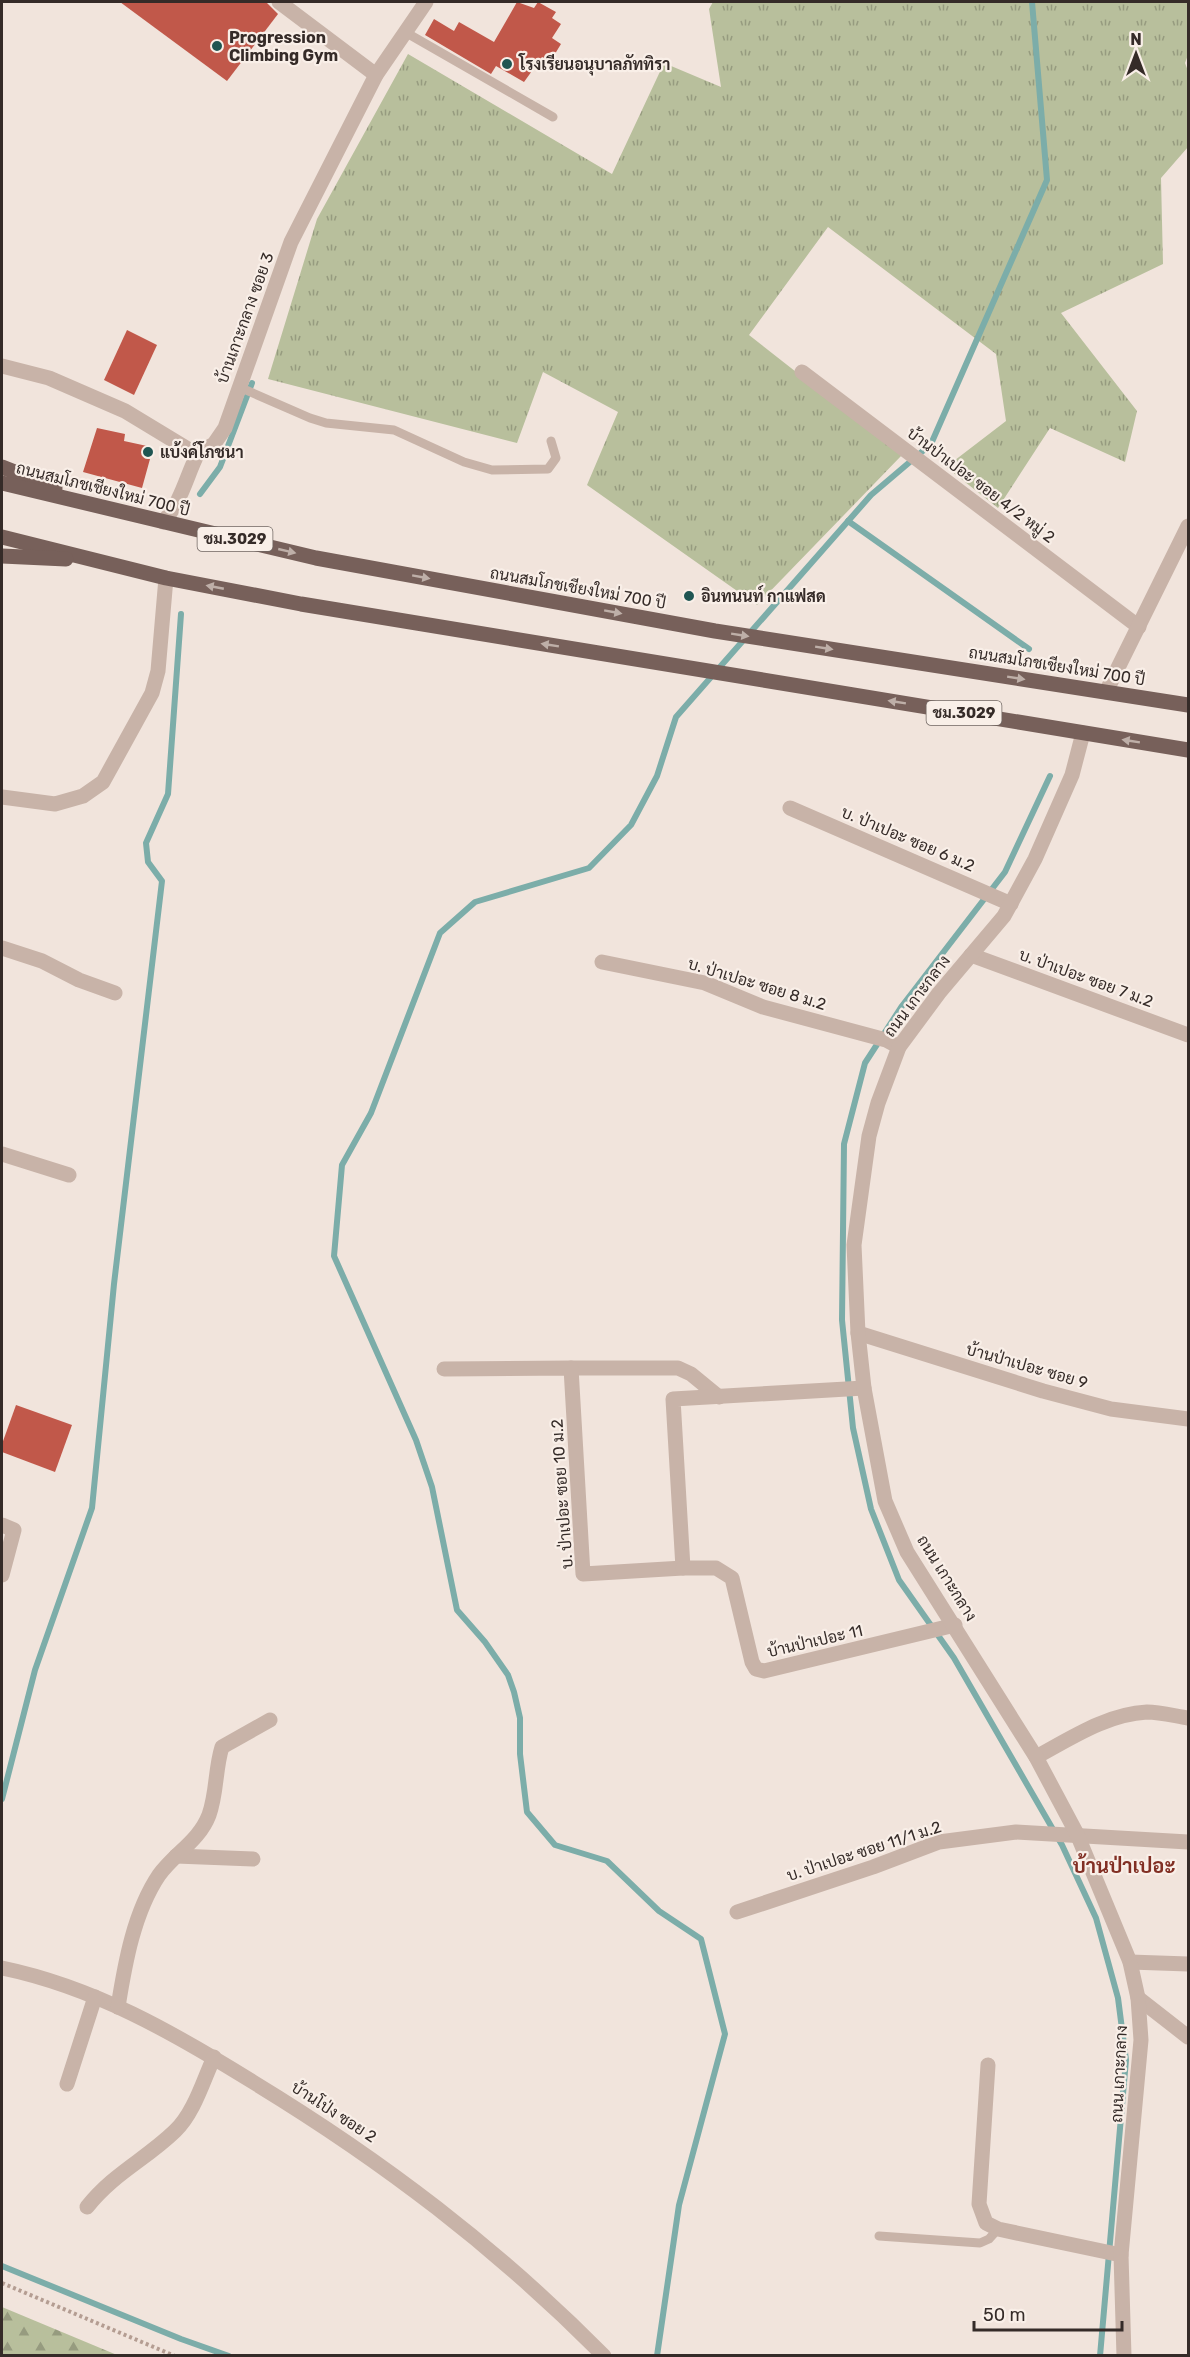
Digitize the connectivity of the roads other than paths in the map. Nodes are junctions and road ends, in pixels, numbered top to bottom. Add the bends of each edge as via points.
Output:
1 (279, 2) edge
2 (426, 2) edge
3 (405, 32) junction
4 (376, 75) junction
5 (553, 117) dead end
6 (2, 366) edge
7 (802, 372) dead end
8 (239, 387) junction
9 (551, 441) dead end
10 (198, 453) junction
11 (2, 467) edge
12 (2, 483) edge
13 (107, 508) junction
14 (163, 522) junction
15 (1188, 526) edge
16 (2, 537) edge
17 (2, 556) edge
18 (99, 561) junction
19 (166, 578) junction
20 (1139, 627) junction
21 (1106, 692) junction
22 (1188, 705) edge
23 (1083, 733) junction
24 (1188, 750) edge
25 (2, 797) edge
26 (790, 808) dead end
27 (1011, 904) junction
28 (2, 948) edge
29 (972, 955) junction
30 (602, 962) dead end
31 (115, 993) dead end
32 (1188, 1035) edge
33 (887, 1041) junction
34 (2, 1154) edge
35 (69, 1175) dead end
36 (858, 1333) junction
37 (571, 1368) junction
38 (444, 1369) dead end
39 (853, 1389) junction
40 (719, 1396) junction
41 (1188, 1419) edge
42 (2, 1525) edge
43 (683, 1568) junction
44 (2, 1575) edge
45 (955, 1625) junction
46 (1188, 1718) edge
47 (270, 1720) dead end
48 (1036, 1757) junction
49 (1070, 1834) junction
50 (1188, 1842) edge
51 (176, 1856) junction
52 (253, 1859) dead end
53 (737, 1912) dead end
54 (1130, 1962) junction
55 (1188, 1964) edge
56 (2, 1968) edge
57 (95, 1997) junction
58 (1138, 1998) junction
59 (118, 2007) junction
60 (1188, 2037) edge
61 (214, 2057) junction
62 (988, 2065) dead end
63 (67, 2084) dead end
64 (87, 2207) dead end
65 (998, 2229) junction
66 (879, 2236) dead end
67 (1112, 2254) junction
68 (604, 2355) edge
69 (1124, 2355) edge

1 - 4 street
2 - 3 street, บ้านเกาะกลาง ซอย 3
3 - 4 street, บ้านเกาะกลาง ซอย 3
3 - 5 lane
4 - 8 street, บ้านเกาะกลาง ซอย 3 via 291,242
6 - 10 street via 71,387 125,411
7 - 20 street, บ้านป่าเปอะ ซอย 4/2 หมู่ 2
8 - 9 lane via 326,423 394,430 464,462 492,470 548,469 556,458
8 - 10 street, บ้านเกาะกลาง ซอย 3 via 225,428 214,444
10 - 14 street via 183,495
11 - 13 main road
12 - 13 main road, ถนนสมโภชเชียงใหม่ 700 ปี / ชม.3029
13 - 14 main road, ถนนสมโภชเชียงใหม่ 700 ปี / ชม.3029
14 -> 21 main road, ถนนสมโภชเชียงใหม่ 700 ปี / ชม.3029 via 316,558 715,631
15 - 20 street
16 - 18 main road, ชม.3029
17 - 18 main road
18 - 19 main road, ชม.3029
23 -> 19 main road, ชม.3029 via 312,606
19 - 25 street via 158,670 152,693 103,782 83,796 55,804
20 - 21 street
21 - 22 main road, ถนนสมโภชเชียงใหม่ 700 ปี / ชม.3029
24 -> 23 main road, ชม.3029
23 - 27 street, ถนน เกาะกลาง via 1072,775
26 - 27 street, บ. ป่าเปอะ ซอย 6 ม.2
27 - 29 street, ถนน เกาะกลาง
28 - 31 street
29 - 32 street, บ. ป่าเปอะ ซอย 7 ม.2
29 - 33 street, ถนน เกาะกลาง
30 - 33 street, บ. ป่าเปอะ ซอย 8 ม.2 via 705,983 763,1007
33 - 36 street, ถนน เกาะกลาง via 854,1245
34 - 35 street
36 - 39 street, ถนน เกาะกลาง
36 - 41 street, บ้านป่าเปอะ ซอย 9 via 1111,1409
37 - 38 street
37 - 40 street via 678,1368
37 - 43 street, บ. ป่าเปอะ ซอย 10 ม.2 via 583,1574
39 - 40 street
39 - 45 street, ถนน เกาะกลาง via 885,1501 907,1552
40 - 43 street via 673,1399
42 - 44 street via 14,1530
43 - 45 street, บ้านป่าเปอะ 11 via 716,1568 732,1578 756,1670
45 - 48 street, ถนน เกาะกลาง
46 - 48 street via 1149,1712 1118,1717
47 - 51 street via 222,1747 209,1815 201,1832
48 - 49 street, ถนน เกาะกลาง
49 - 50 street, บ. ป่าเปอะ ซอย 11/1 ม.2
49 - 53 street, บ. ป่าเปอะ ซอย 11/1 ม.2 via 1016,1832 939,1842
49 - 54 street, ถนน เกาะกลาง
51 - 52 street
51 - 59 street via 149,1891
54 - 55 street
54 - 58 street, ถนน เกาะกลาง
56 - 57 street, บ้านโป่ง ซอย 2
57 - 59 street, บ้านโป่ง ซอย 2
57 - 63 street
58 - 60 street
58 - 67 street, ถนน เกาะกลาง via 1142,2040
59 - 61 street, บ้านโป่ง ซอย 2
61 - 64 street via 188,2115 176,2130 101,2189
61 - 68 street, บ้านโป่ง ซอย 2 via 336,2132 415,2189 470,2233
62 - 65 street via 979,2205 986,2223
65 - 66 lane via 980,2243
65 - 67 street
67 - 69 street, ถนน เกาะกลาง

